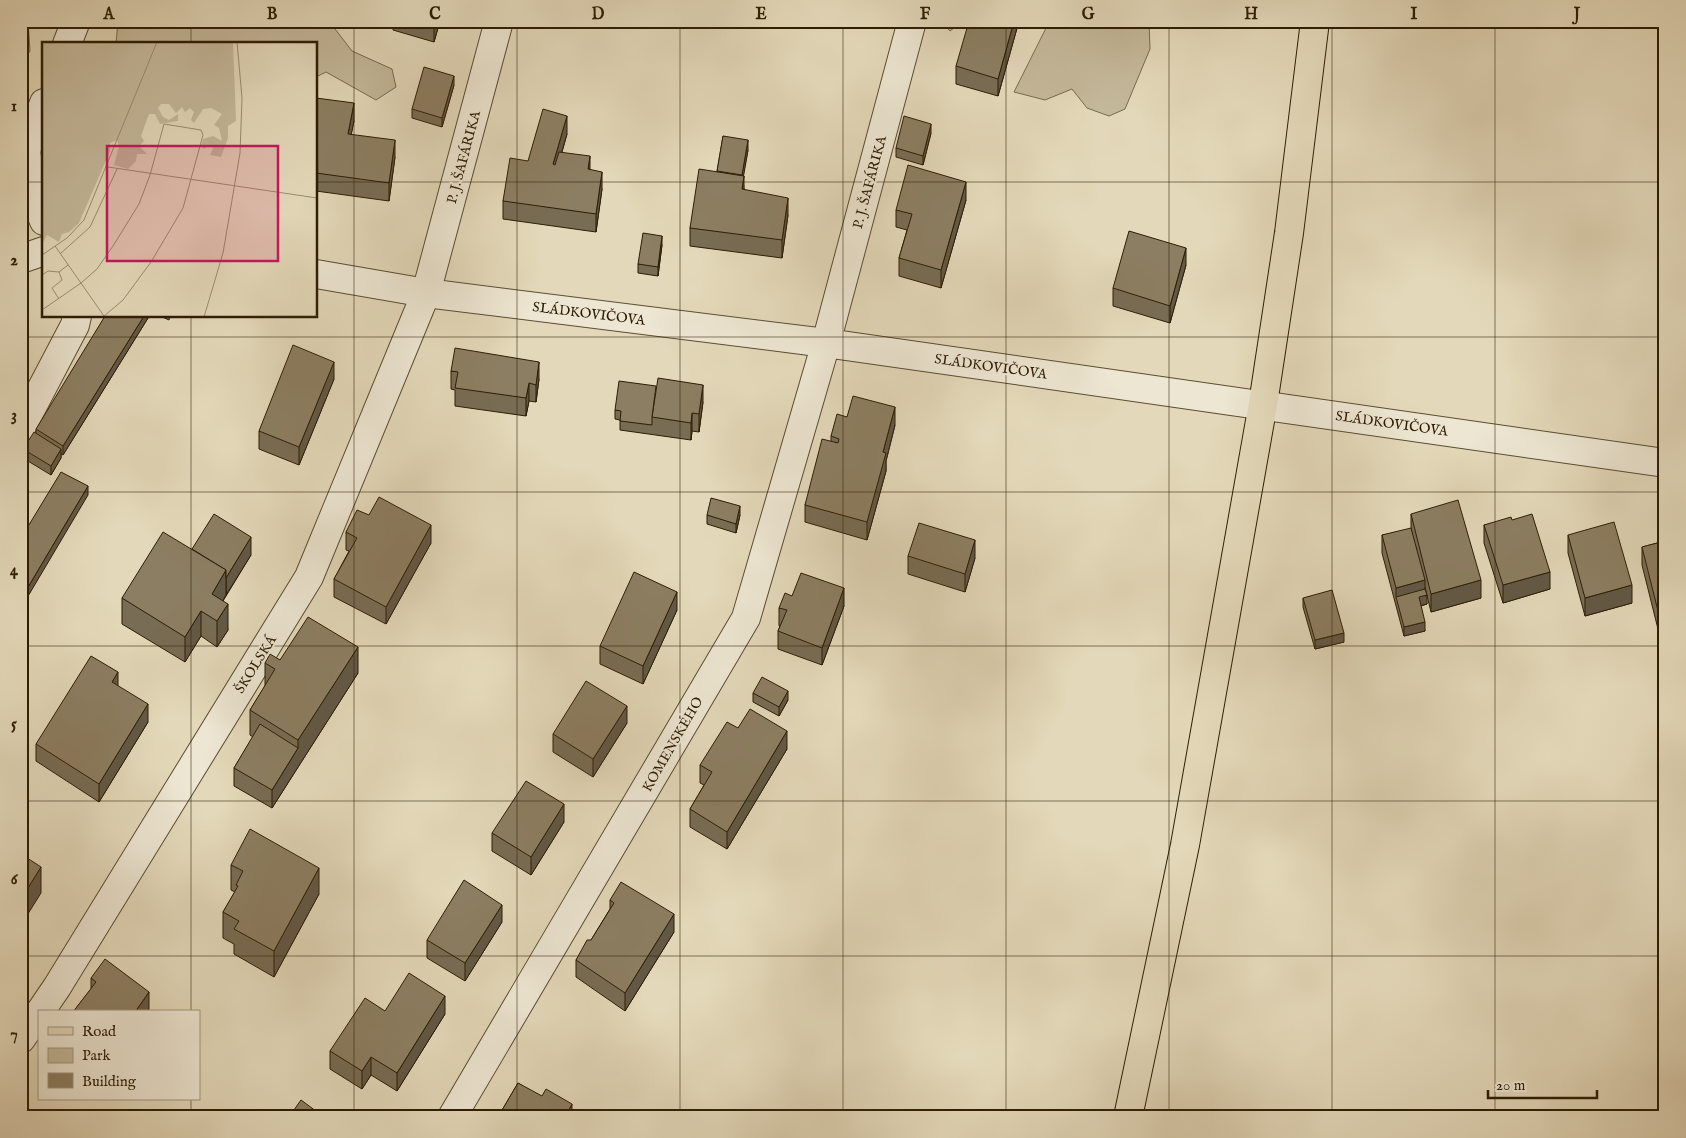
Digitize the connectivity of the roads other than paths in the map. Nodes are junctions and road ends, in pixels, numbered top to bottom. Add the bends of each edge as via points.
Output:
1 (76, 21) edge
2 (499, 21) edge
3 (912, 21) edge
4 (1315, 21) edge
5 (68, 42) edge
6 (42, 108) edge
7 (24, 156) edge
8 (42, 218) edge
9 (21, 220) edge
10 (42, 223) edge
11 (42, 252) edge
12 (21, 259) edge
13 (318, 274) edge
14 (426, 293) junction
15 (76, 318) edge
16 (826, 343) junction
17 (1263, 404) junction
18 (21, 428) edge
19 (1665, 463) edge
20 (40, 1010) edge
21 (38, 1014) edge
22 (21, 1039) edge
23 (452, 1117) edge
24 (1128, 1117) edge

1 - 5 street
2 - 14 street, P. J. ŠAFÁRIKA
3 - 16 street, P. J. ŠAFÁRIKA
4 - 17 main road via 1289,233
6 - 7 street
7 - 8 street
9 - 10 street
11 - 12 street
13 - 14 street, SLÁDKOVIČOVA
14 - 16 street, SLÁDKOVIČOVA
14 - 20 street, ŠKOLSKÁ via 309,577
15 - 18 street
16 - 17 street, SLÁDKOVIČOVA
16 - 23 street, KOMENSKÉHO via 746,618
17 - 19 street, SLÁDKOVIČOVA
17 - 24 main road via 1185,845
21 - 22 street, ŠKOLSKÁ

